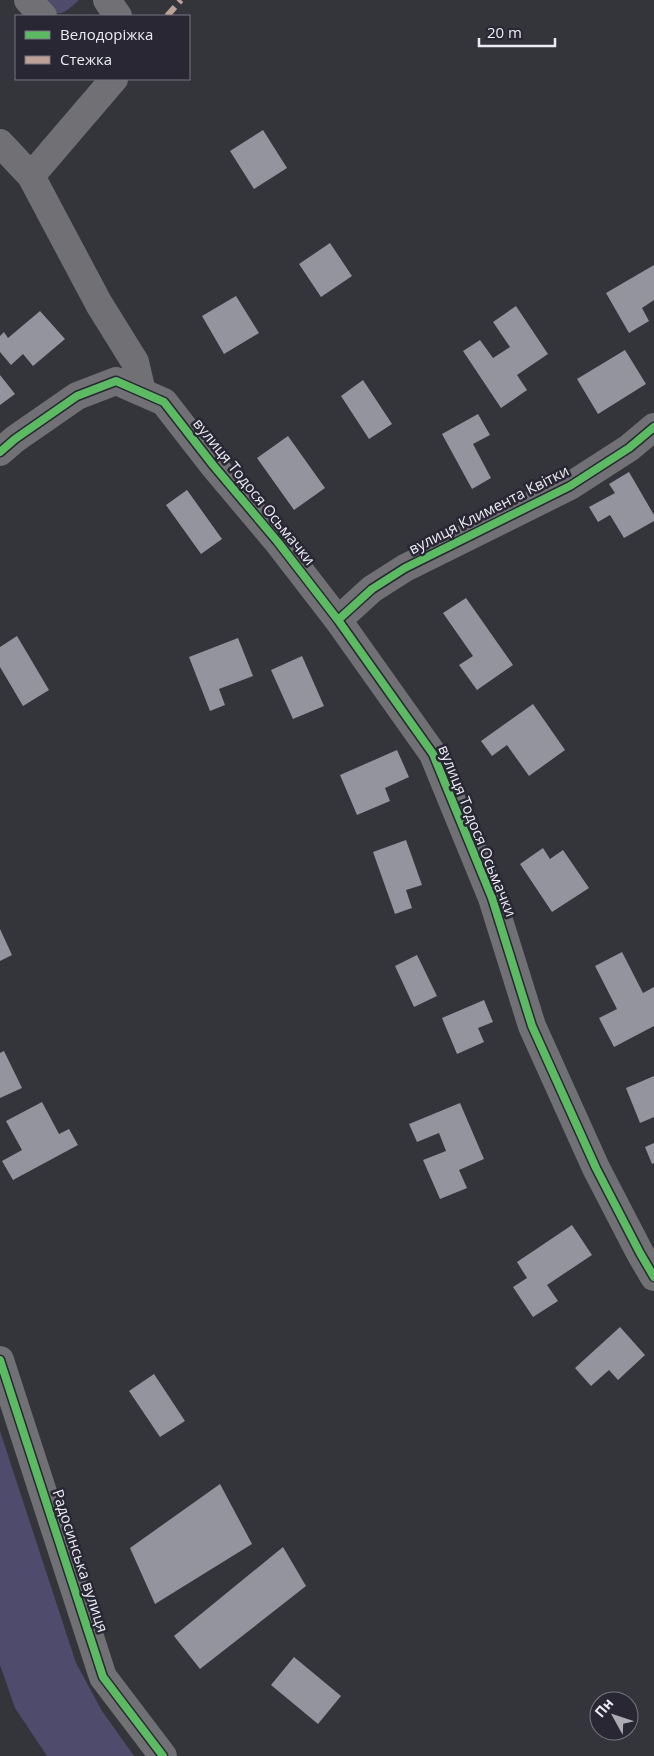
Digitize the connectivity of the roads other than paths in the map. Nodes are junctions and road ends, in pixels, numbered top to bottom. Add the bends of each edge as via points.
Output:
1 (28, 0) edge
2 (107, 0) edge
3 (42, 15) edge
4 (117, 15) edge
5 (113, 80) edge
6 (0, 143) edge
7 (31, 176) junction
8 (142, 392) junction
9 (654, 427) edge
10 (0, 452) edge
11 (338, 620) junction
12 (654, 1278) edge
13 (0, 1360) edge
14 (163, 1756) edge

1 - 3 street
2 - 4 street
5 - 7 street
6 - 7 street
7 - 8 street via 98,304 135,362
8 - 10 street, вулиця Тодося Осьмачки via 116,381 77,396
8 - 11 street, вулиця Тодося Осьмачки via 164,402
9 - 11 street, вулиця Климента Квітки via 629,448 570,486 405,568 372,590
11 - 12 street, вулиця Тодося Осьмачки via 433,754 492,898 532,1026 596,1168
13 - 14 street, Радосинська вулиця via 103,1677

